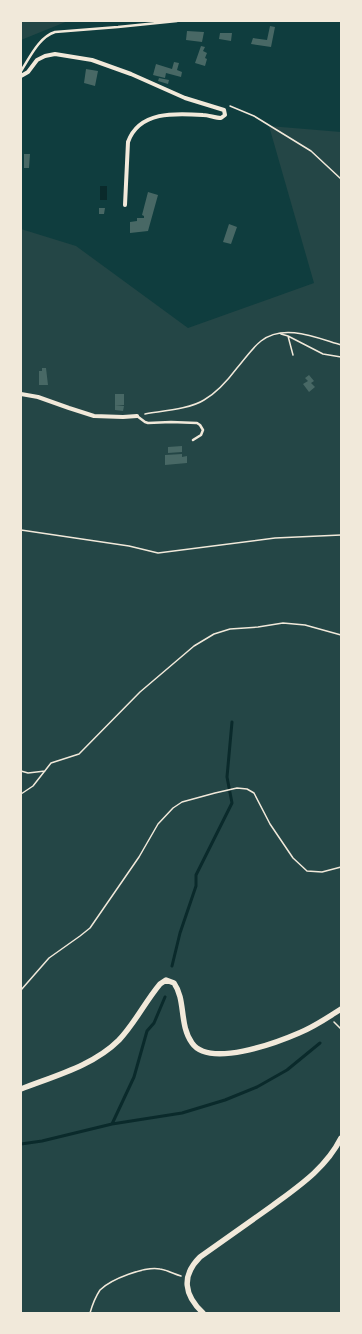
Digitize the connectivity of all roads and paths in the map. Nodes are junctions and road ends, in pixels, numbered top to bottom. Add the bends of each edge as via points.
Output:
1 (177, 21) edge
2 (21, 71) edge
3 (21, 76) edge
4 (226, 104) dead end
5 (341, 179) edge
6 (125, 205) dead end
7 (277, 334) junction
8 (288, 336) junction
9 (341, 345) edge
10 (293, 354) dead end
11 (341, 357) edge
12 (21, 394) edge
13 (137, 416) junction
14 (193, 440) dead end
15 (21, 530) edge
16 (341, 535) edge
17 (341, 635) edge
18 (21, 771) edge
19 (45, 771) junction
20 (21, 794) edge
21 (341, 867) edge
22 (21, 990) edge
23 (341, 1009) edge
24 (329, 1017) junction
25 (341, 1029) edge
26 (21, 1089) edge
27 (341, 1138) edge
28 (187, 1279) junction
29 (90, 1313) edge
30 (203, 1313) edge

1 - 2 lane via 50,33 42,40
3 - 6 street via 28,72 37,60 51,54 92,60 186,98 224,110 226,115 221,118 168,114 139,125 130,135 128,142
4 - 5 path via 254,116 311,151
7 - 8 path
7 - 9 path via 294,333
7 - 13 path via 267,336 260,342 226,382 204,401
8 - 10 path
8 - 11 path via 324,354
12 - 13 street via 38,397 94,416
13 - 14 lane via 148,423 197,423 203,430 201,435
15 - 16 path via 129,546 158,553 275,538
17 - 19 path via 305,625 283,623 230,629 214,634 194,646 140,692 79,754 51,763
18 - 19 path
19 - 20 path
21 - 22 path via 322,872 307,871 293,858 270,824 254,793 247,789 237,788 182,802 158,824 139,857 90,928 49,958
23 - 24 street
24 - 25 path
24 - 26 street via 299,1033 267,1045 235,1052 208,1054 196,1049 190,1039 184,1024 178,990 174,983 166,980 160,984 119,1040 107,1051 78,1067
27 - 28 street via 328,1159 310,1177 200,1257 191,1268
28 - 29 path via 160,1268 140,1270 113,1281 100,1290
28 - 30 street via 192,1300

